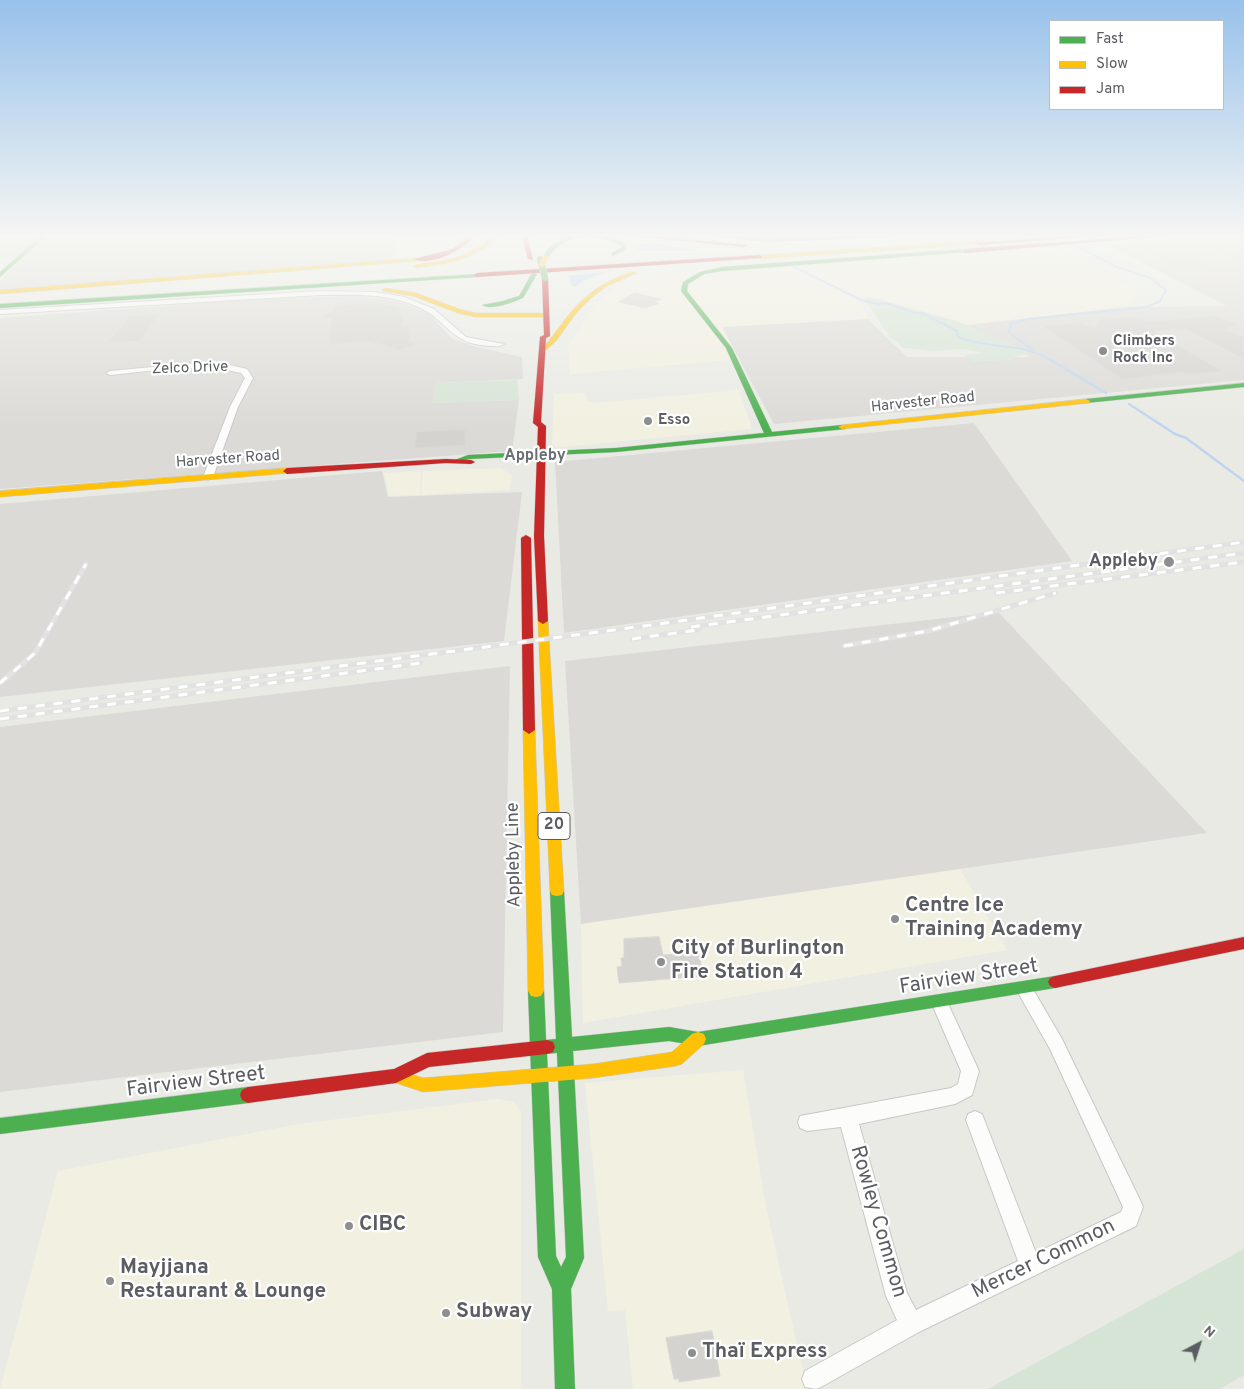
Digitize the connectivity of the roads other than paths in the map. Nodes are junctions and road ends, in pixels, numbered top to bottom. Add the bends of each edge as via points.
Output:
1 (95, 300) edge
2 (210, 300) edge
3 (404, 300) edge
4 (429, 300) edge
5 (453, 300) edge
6 (513, 300) edge
7 (540, 300) edge
8 (584, 300) edge
9 (691, 300) edge
10 (0, 306) edge
11 (0, 312) edge
12 (542, 315) junction
13 (500, 344) dead end
14 (543, 350) junction
15 (110, 373) dead end
16 (1244, 385) edge
17 (537, 423) junction
18 (769, 434) junction
19 (606, 451) junction
20 (528, 452) junction
21 (541, 453) junction
22 (208, 477) junction
23 (0, 494) edge
24 (526, 527) dead end
25 (1244, 944) edge
26 (1024, 989) junction
27 (938, 1002) junction
28 (698, 1039) junction
29 (564, 1045) junction
30 (537, 1047) junction
31 (566, 1073) junction
32 (538, 1075) junction
33 (396, 1076) junction
34 (848, 1117) junction
35 (975, 1120) dead end
36 (807, 1122) dead end
37 (0, 1126) edge
38 (1030, 1265) junction
39 (561, 1288) junction
40 (911, 1324) junction
41 (812, 1379) dead end
42 (565, 1389) edge

1 - 10 main road
2 - 11 street
3 - 13 street via 436,312 462,338
4 - 12 main road via 476,315
5 - 6 main road via 467,304
7 - 12 main road, Appleby Line / 20
8 - 14 main road via 552,345
9 - 18 main road via 729,348
12 - 14 main road, Appleby Line / 20 via 539,336 543,337
14 - 17 main road, Appleby Line / 20
15 - 22 street, Zelco Drive via 206,366 244,371 249,378 234,407
16 - 18 main road, Harvester Road
17 - 20 main road, Appleby Line / 20 via 531,426
17 - 21 main road, Appleby Line / 20 via 542,426
18 - 19 main road, Harvester Road
19 - 21 main road, Harvester Road
19 - 21 main road, Harvester Road via 594,454
20 - 21 main road, Harvester Road
20 - 22 main road, Harvester Road via 459,460
21 - 29 main road, Appleby Line / 20 via 539,536
22 - 23 main road, Harvester Road
24 - 30 main road, Appleby Line / 20
25 - 26 main road, Fairview Street
26 - 27 main road, Fairview Street
26 - 38 street, Mercer Common via 1056,1044 1133,1207 1129,1219
27 - 28 main road, Fairview Street
27 - 34 street via 970,1071 966,1089 955,1096
28 - 29 main road, Fairview Street via 669,1034
28 - 31 main road, Fairview Street via 676,1059
29 - 30 main road, Fairview Street
29 - 31 main road, Appleby Line / 20
30 - 32 main road, Appleby Line / 20
30 - 33 main road, Fairview Street via 427,1060
31 - 32 main road, Fairview Street
31 - 39 main road, Appleby Line via 575,1258
32 - 33 main road, Fairview Street via 423,1085
32 - 39 main road, Appleby Line via 547,1257
33 - 37 main road, Fairview Street
34 - 36 street
34 - 40 street, Rowley Common via 897,1296
35 - 38 street
38 - 40 street, Mercer Common
39 - 42 main road, Appleby Line
40 - 41 street, Mercer Common

